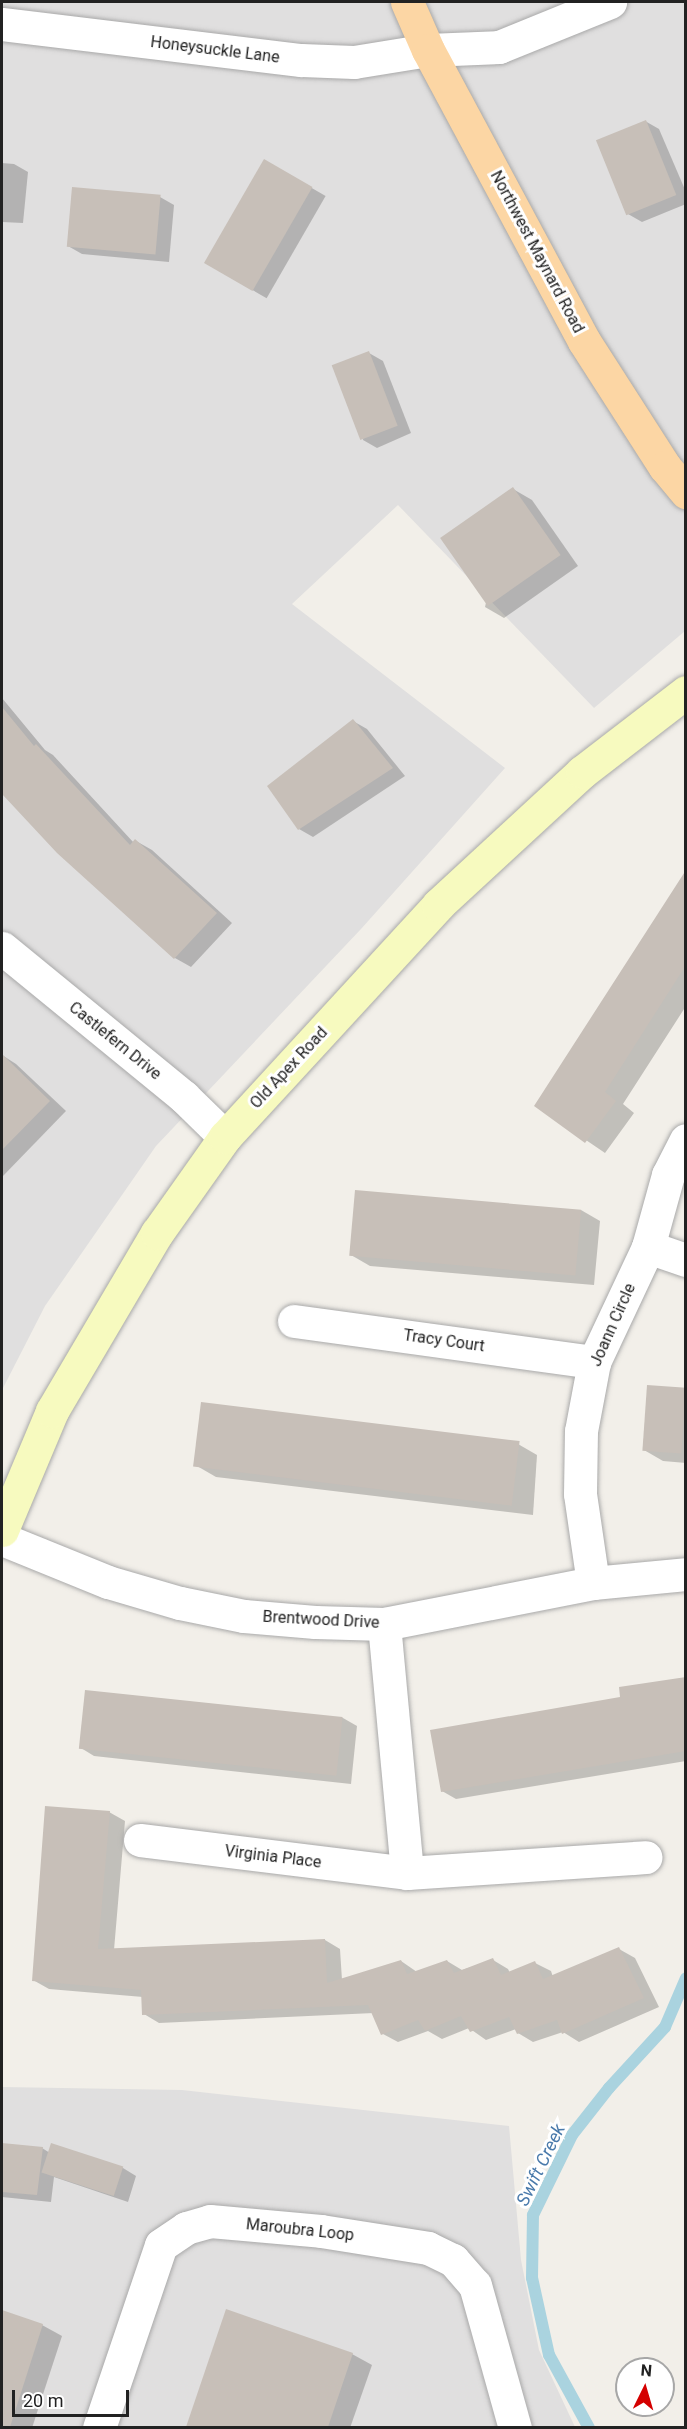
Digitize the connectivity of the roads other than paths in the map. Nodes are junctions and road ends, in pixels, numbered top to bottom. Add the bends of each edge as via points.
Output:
1 (407, 2) edge
2 (610, 2) edge
3 (2, 24) edge
4 (428, 50) junction
5 (686, 492) edge
6 (686, 692) edge
7 (2, 948) edge
8 (225, 1137) junction
9 (686, 1140) edge
10 (648, 1247) junction
11 (686, 1260) edge
12 (294, 1321) dead end
13 (594, 1362) junction
14 (2, 1530) edge
15 (2, 1539) edge
16 (686, 1574) edge
17 (593, 1583) junction
18 (384, 1624) junction
19 (140, 1840) dead end
20 (645, 1857) dead end
21 (407, 1874) junction
22 (99, 2427) edge
23 (515, 2427) edge

1 - 4 main road, Northwest Maynard Road
2 - 4 street, Honeysuckle Lane via 499,47
3 - 4 street, Honeysuckle Lane via 301,60 354,62
4 - 5 main road, Northwest Maynard Road via 584,341
6 - 8 main road, Old Apex Road via 582,772 438,905
7 - 8 street, Castlefern Drive via 184,1097
8 - 14 main road, Old Apex Road via 157,1233 52,1411
9 - 10 street, Joann Circle via 668,1175
10 - 11 street
10 - 13 street, Joann Circle
12 - 13 street, Tracy Court
13 - 17 street, Joann Circle via 581,1431 579,1494
15 - 18 street, Brentwood Drive via 108,1582 180,1603 244,1616
16 - 17 street, Brentwood Drive
17 - 18 street, Brentwood Drive
18 - 21 street
19 - 21 street, Virginia Place
20 - 21 street, Virginia Place
22 - 23 street, Maroubra Loop via 161,2245 186,2228 210,2221 321,2231 428,2248 453,2260 475,2285

